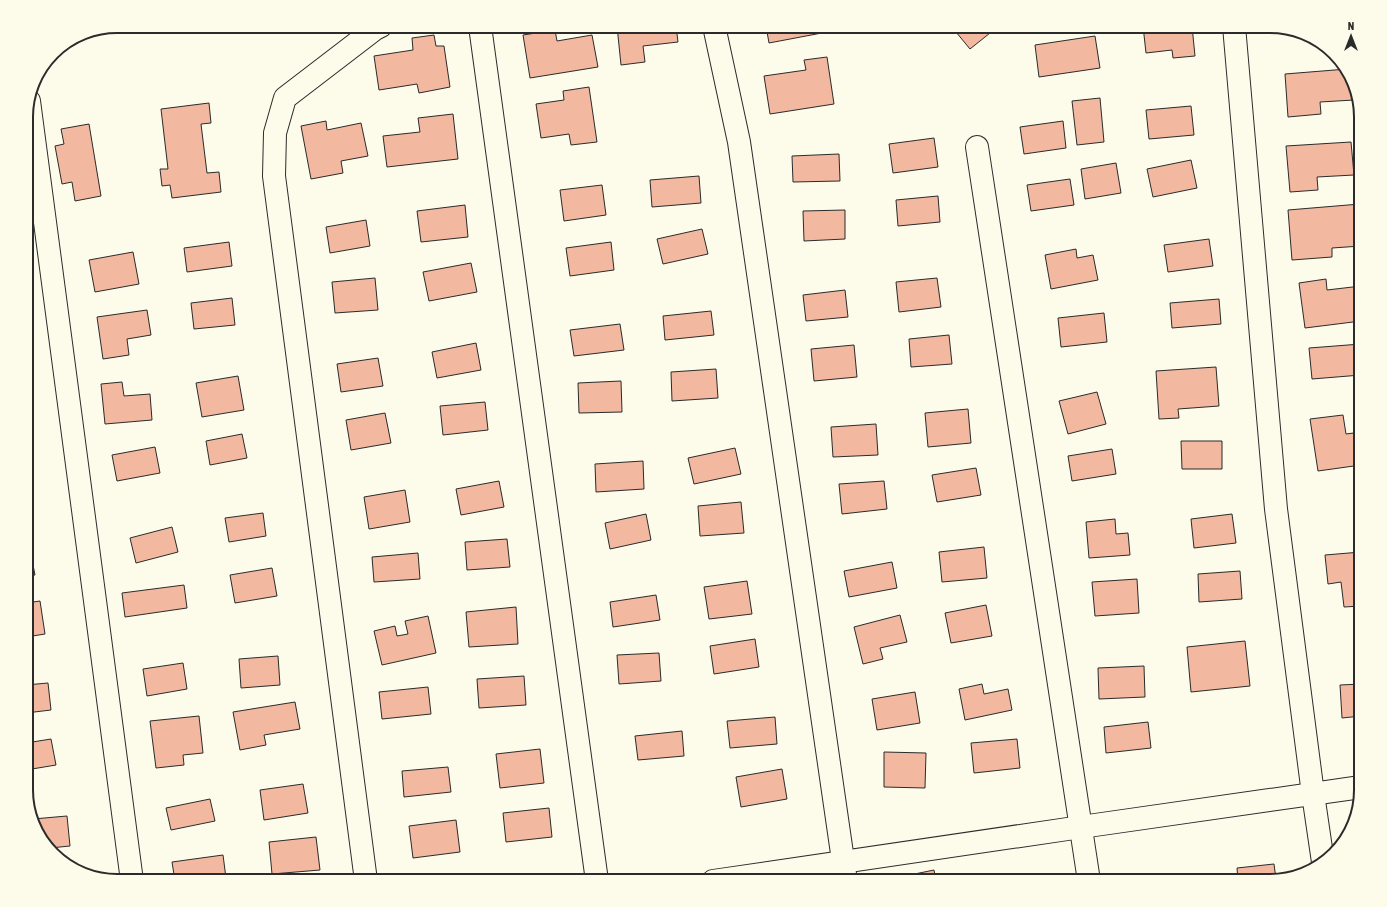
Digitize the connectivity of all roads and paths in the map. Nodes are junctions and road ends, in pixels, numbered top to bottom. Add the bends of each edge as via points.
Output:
1 (370, 33) edge
2 (481, 33) edge
3 (716, 33) edge
4 (1235, 33) edge
5 (33, 130) edge
6 (977, 147) dead end
7 (1354, 788) edge
8 (1313, 794) junction
9 (1081, 826) junction
10 (1322, 856) edge
11 (845, 872) edge
12 (131, 874) edge
13 (365, 874) edge
14 (596, 874) edge
15 (816, 874) edge
16 (1088, 874) edge

1 - 13 street via 285,98 275,133 274,176
2 - 14 street
3 - 11 street via 739,142
4 - 8 street via 1276,508
5 - 12 street
6 - 9 street
7 - 8 street
8 - 9 street
8 - 10 street
9 - 11 street
9 - 16 street
11 - 15 street

